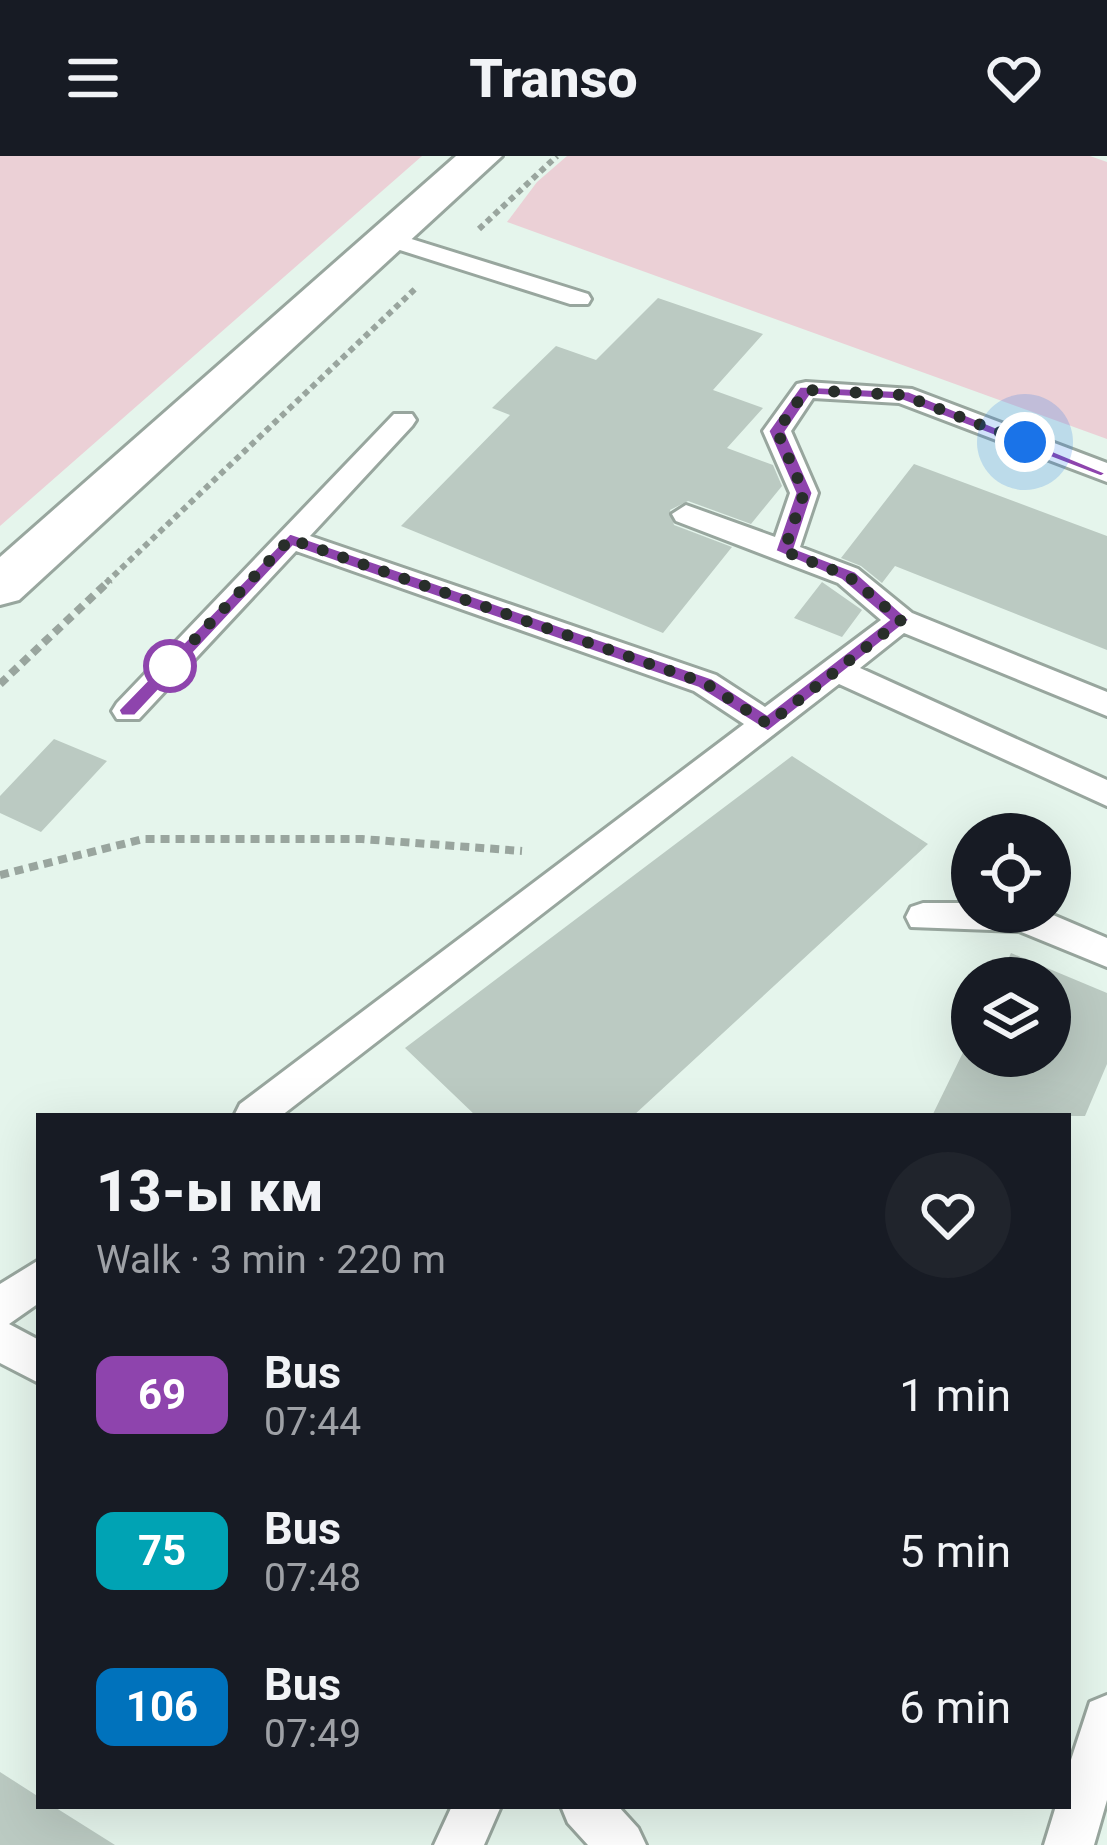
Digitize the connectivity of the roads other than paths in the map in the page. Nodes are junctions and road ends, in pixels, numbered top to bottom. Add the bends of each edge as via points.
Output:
1 (481, 156) edge
2 (388, 239) junction
3 (580, 298) dead end
4 (403, 420) dead end
5 (1107, 473) edge
6 (686, 514) dead end
7 (290, 539) junction
8 (784, 551) junction
9 (0, 587) edge
10 (901, 620) junction
11 (837, 670) junction
12 (1107, 704) edge
13 (128, 710) dead end
14 (768, 724) junction
15 (1107, 794) edge
16 (923, 917) dead end
17 (1107, 953) edge
18 (257, 1113) edge
19 (36, 1281) edge
20 (0, 1308) edge
21 (0, 1340) edge
22 (36, 1361) edge
23 (1107, 1719) edge
24 (475, 1809) edge
25 (588, 1809) edge
26 (459, 1845) edge
27 (621, 1845) edge
28 (1069, 1845) edge

1 - 2 main road
2 - 3 lane
2 - 9 main road
4 - 7 lane
5 - 8 lane via 903,395 806,390 777,431 804,493
6 - 8 lane
7 - 13 lane
7 - 14 lane via 705,683
8 - 10 lane via 848,576
10 - 11 lane
10 - 12 lane
11 - 14 lane
11 - 15 lane
14 - 18 lane
16 - 17 lane via 1022,917
19 - 20 lane
21 - 22 lane
23 - 28 lane
24 - 26 lane
25 - 27 lane

